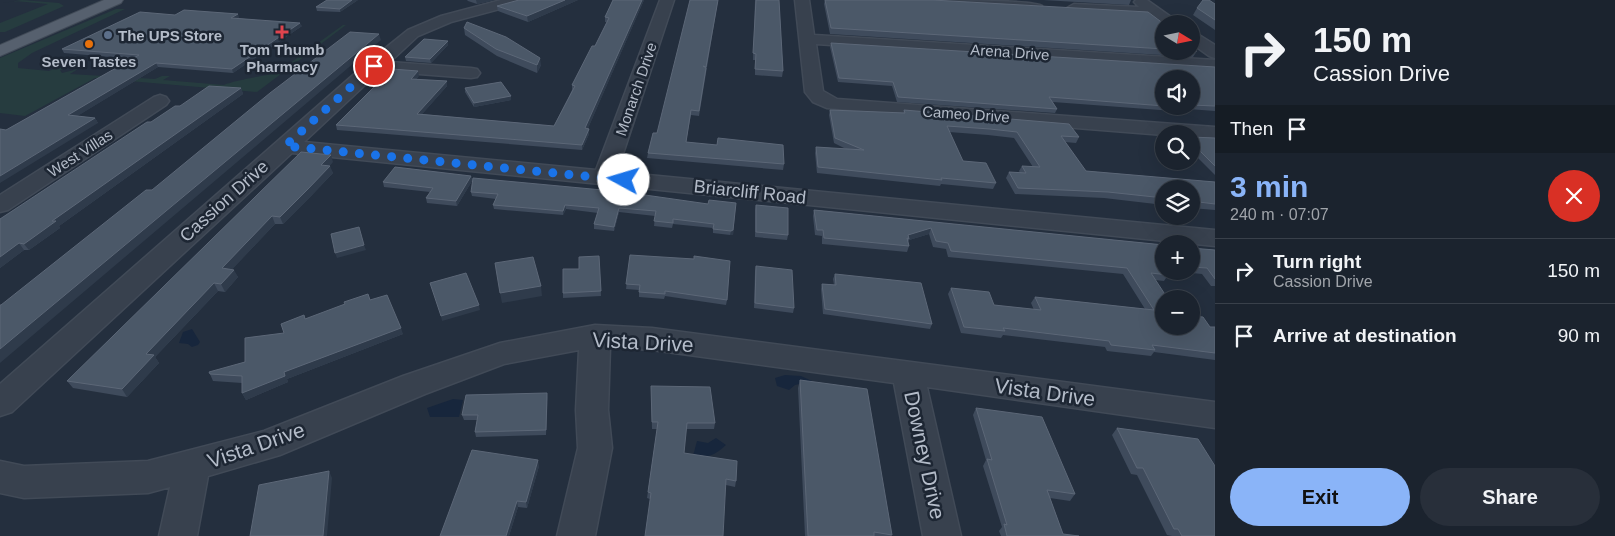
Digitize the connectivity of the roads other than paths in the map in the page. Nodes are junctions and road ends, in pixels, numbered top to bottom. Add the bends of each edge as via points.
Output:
1 (517, 0) edge
2 (667, 0) edge
3 (802, 0) edge
4 (931, 0) edge
5 (1138, 0) edge
6 (113, 1) edge
7 (85, 2) edge
8 (1155, 12) junction
9 (1160, 15) edge
10 (806, 39) junction
11 (1200, 42) edge
12 (4, 45) edge
13 (1215, 53) edge
14 (1215, 65) edge
15 (374, 66) junction
16 (471, 73) dead end
17 (160, 101) dead end
18 (1215, 133) edge
19 (285, 146) junction
20 (604, 178) junction
21 (0, 205) edge
22 (1215, 238) edge
23 (595, 336) junction
24 (908, 374) junction
25 (0, 403) edge
26 (1215, 415) edge
27 (192, 467) junction
28 (0, 477) edge
29 (178, 536) edge
30 (576, 536) edge
31 (942, 536) edge

1 - 15 street, Cassion Drive via 421,29
2 - 20 street, Monarch Drive
3 - 10 street, Cameo Drive
4 - 8 street
5 - 8 street
6 - 12 main road
7 - 12 main road via 87,6
8 - 9 street
10 - 14 street, Arena Drive
10 - 18 street, Cameo Drive via 814,92 819,98 834,104
11 - 13 street
15 - 16 street
15 - 19 street, Cassion Drive
17 - 21 street, West Villas
19 - 20 street, Briarcliff Road
19 - 25 street, Cassion Drive
20 - 22 street, Briarcliff Road
23 - 24 street, Vista Drive via 652,339
23 - 27 street, Vista Drive via 500,354 414,385 268,445
23 - 30 street via 592,410 595,448
24 - 26 street, Vista Drive
24 - 31 street, Downey Drive
27 - 28 street, Vista Drive via 148,477 24,482
27 - 29 street

